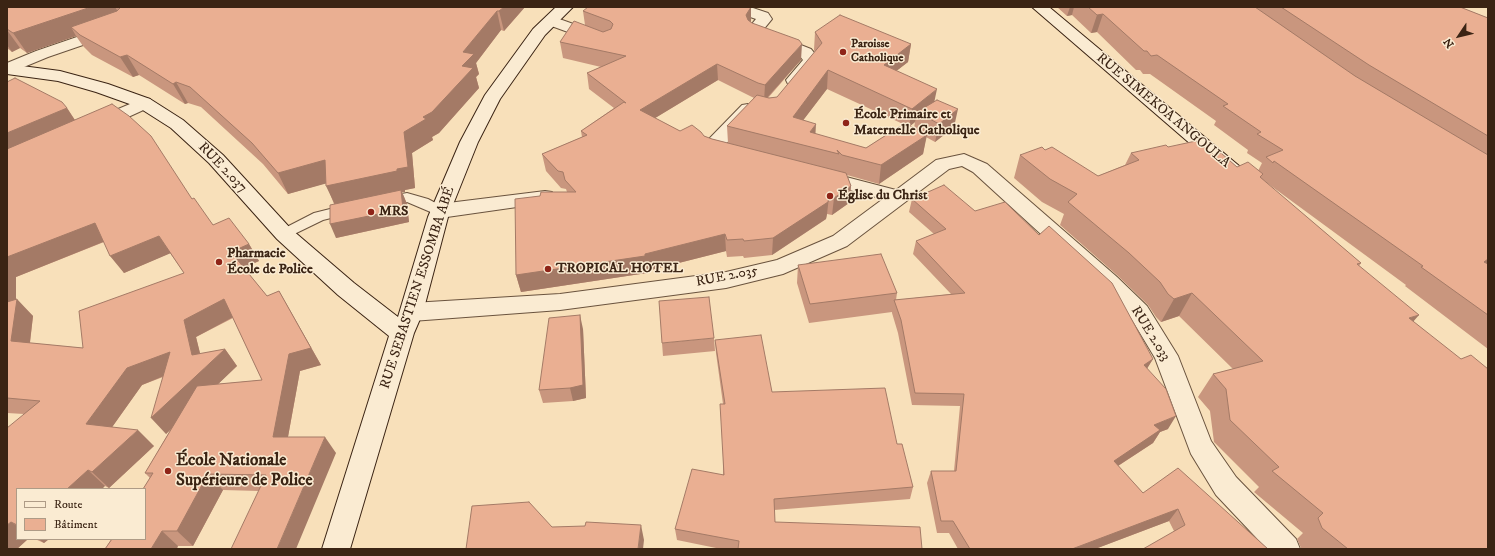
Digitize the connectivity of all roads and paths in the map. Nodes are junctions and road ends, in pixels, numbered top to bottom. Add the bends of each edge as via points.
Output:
1 (735, 7) edge
2 (1040, 7) edge
3 (769, 11) edge
4 (558, 14) edge
5 (123, 26) edge
6 (606, 41) edge
7 (7, 69) edge
8 (783, 93) edge
9 (144, 104) junction
10 (763, 108) edge
11 (79, 133) edge
12 (750, 157) edge
13 (964, 160) joint
14 (809, 173) edge
15 (1250, 185) edge
16 (558, 195) edge
17 (899, 197) junction
18 (440, 211) junction
19 (284, 234) junction
20 (412, 312) junction
21 (402, 333) junction
22 (336, 549) edge
23 (1286, 549) edge

1 - 3 street
2 - 15 street, RUE SIMEKOA ANGOULA
3 - 8 street via 755,32 805,52 812,60
4 - 6 street
4 - 18 street, RUE SEBASTIEN ESSOMBA ABÉ via 539,32 491,99 469,142
5 - 7 street
7 - 9 street, RUE 2.037 via 60,76
9 - 11 street
9 - 19 street, RUE 2.037 via 177,124 216,159
10 - 12 street via 752,105 712,147
13 - 17 street, RUE 2.035 via 943,164
13 - 23 street, RUE 2.033 via 980,168 1139,312 1166,356 1200,446 1226,486
14 - 17 street
16 - 18 street
17 - 20 street, RUE 2.035 via 840,241 783,266 726,280 560,302
18 - 19 lane via 408,197 319,216
18 - 20 street, RUE SEBASTIEN ESSOMBA ABÉ
19 - 21 street, RUE 2.037 via 346,289
20 - 21 street, RUE SEBASTIEN ESSOMBA ABÉ
21 - 22 street, RUE SEBASTIEN ESSOMBA ABÉ

